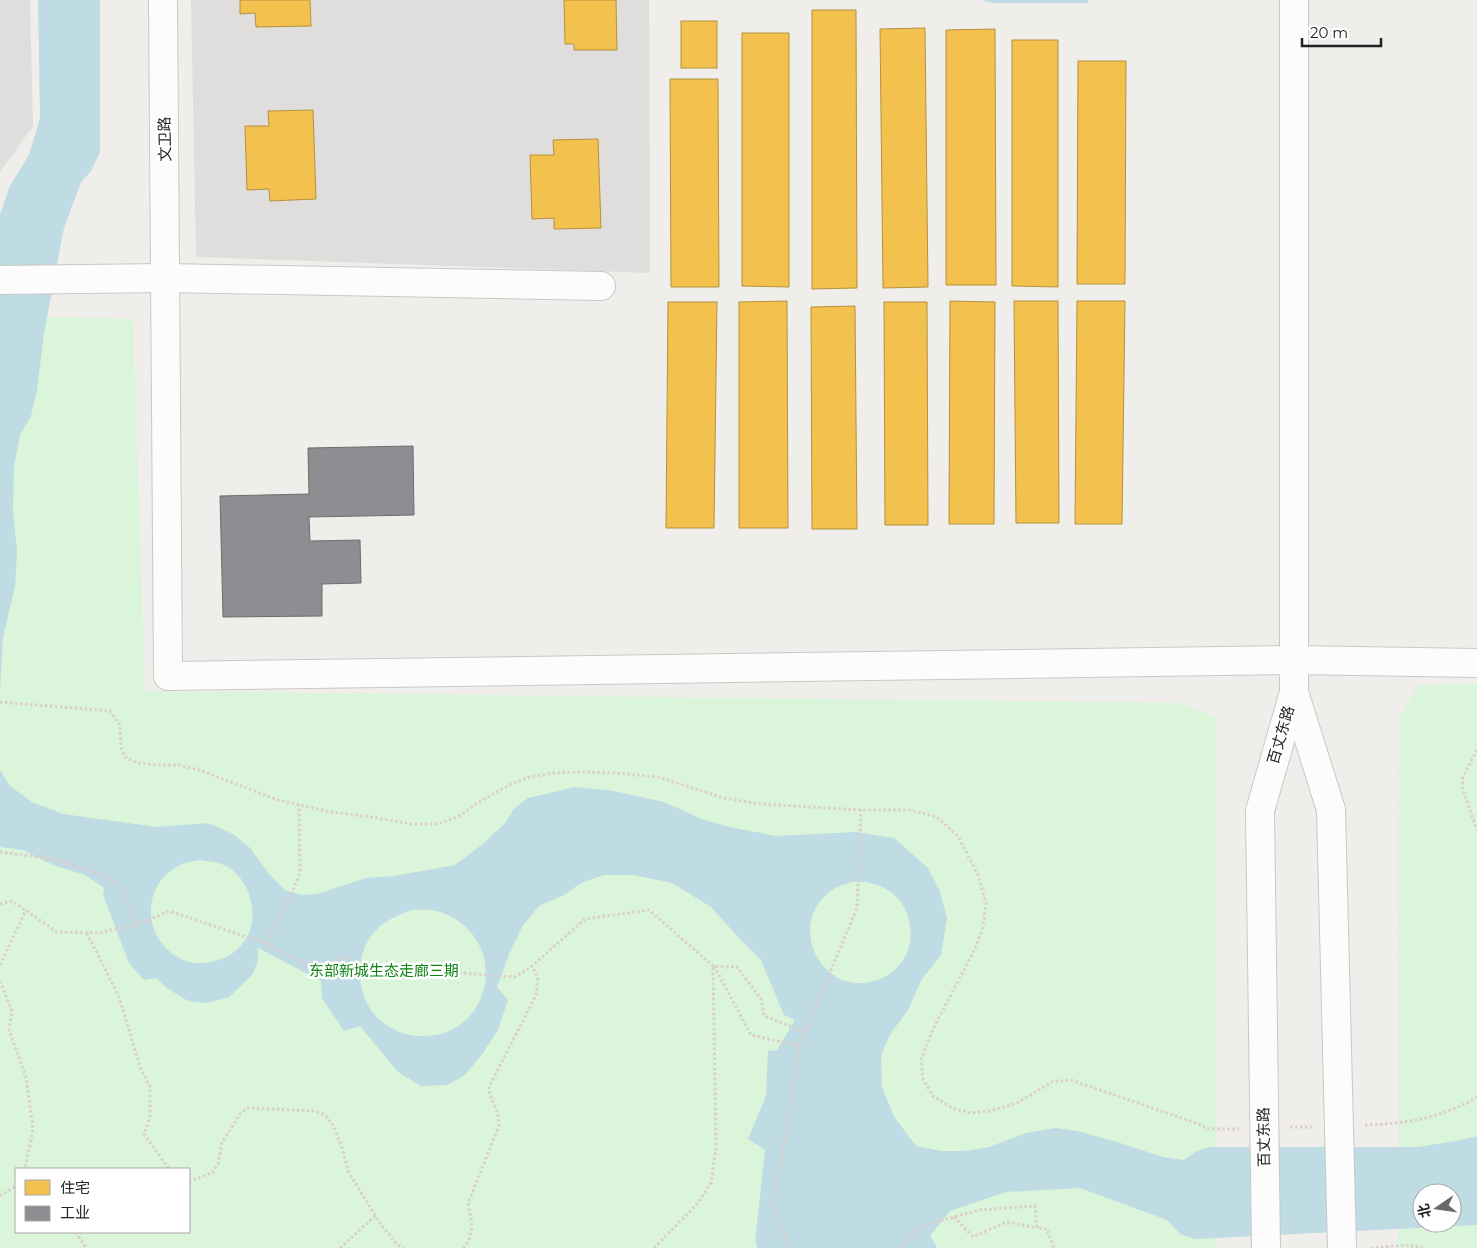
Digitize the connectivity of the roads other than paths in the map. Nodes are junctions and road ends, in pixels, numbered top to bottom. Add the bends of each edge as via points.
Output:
1 (163, 0) edge
2 (1294, 0) edge
3 (166, 278) junction
4 (0, 280) edge
5 (601, 286) dead end
6 (1294, 660) junction
7 (1477, 664) edge
8 (1294, 692) junction
9 (1266, 1248) edge
10 (1342, 1248) edge

1 - 3 street, 文卫路
2 - 6 street
3 - 4 street
3 - 5 street
3 - 6 street, 文卫路 via 168,676
6 - 7 street
6 - 8 street
8 - 9 street, 百丈东路, bridge via 1260,811
8 - 10 street, 百丈东路, bridge via 1330,810

